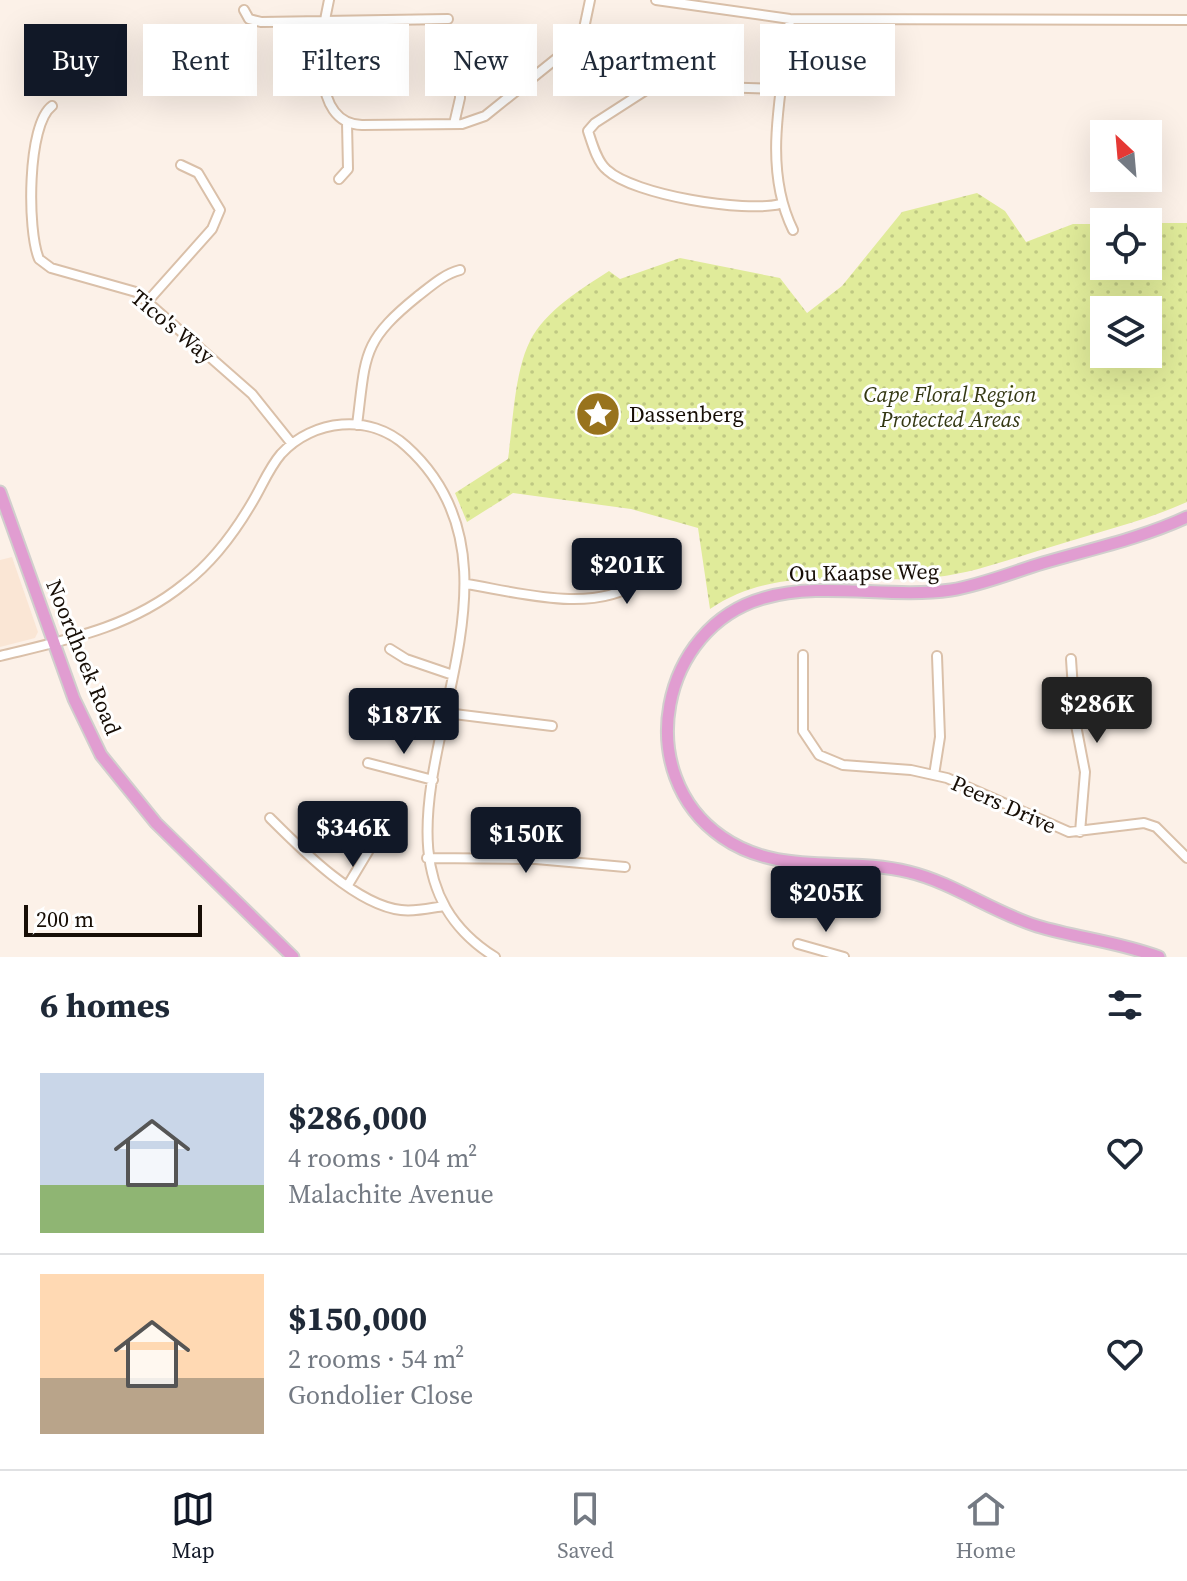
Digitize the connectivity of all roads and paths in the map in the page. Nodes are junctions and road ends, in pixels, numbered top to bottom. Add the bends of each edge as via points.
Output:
1 (329, 0) edge
2 (590, 0) edge
3 (656, 0) edge
4 (244, 10) dead end
5 (448, 19) dead end
6 (790, 19) junction
7 (324, 20) junction
8 (1187, 20) edge
9 (789, 24) edge
10 (760, 88) edge
11 (460, 96) edge
12 (781, 96) edge
13 (52, 106) dead end
14 (347, 123) junction
15 (454, 124) junction
16 (183, 165) dead end
17 (339, 179) dead end
18 (780, 204) junction
19 (793, 230) dead end
20 (460, 270) dead end
21 (147, 302) junction
22 (357, 425) junction
23 (292, 444) junction
24 (0, 492) edge
25 (1187, 517) edge
26 (641, 571) dead end
27 (467, 584) junction
28 (54, 643) junction
29 (390, 649) dead end
30 (803, 655) dead end
31 (0, 656) edge
32 (937, 656) dead end
33 (1071, 659) dead end
34 (453, 675) junction
35 (446, 713) junction
36 (552, 726) dead end
37 (368, 763) dead end
38 (934, 775) junction
39 (433, 780) junction
40 (270, 818) dead end
41 (350, 824) dead end
42 (1080, 832) junction
43 (427, 858) junction
44 (1187, 858) edge
45 (625, 867) dead end
46 (348, 885) junction
47 (444, 906) junction
48 (798, 944) dead end
49 (293, 957) edge
50 (495, 957) edge
51 (844, 957) edge
52 (1159, 957) edge

1 - 7 street
2 - 15 street via 578,42 485,116
3 - 6 street
4 - 7 street via 255,21
5 - 7 street
6 - 8 street
6 - 9 street
7 - 14 street via 324,94 330,109
10 - 18 street via 652,85 588,131 607,171 651,193 754,208
11 - 15 street
12 - 18 street via 775,161
13 - 21 street, Tico's Way via 41,122 29,201 37,255 51,268 126,287
14 - 15 street
14 - 17 street via 348,169
16 - 21 street via 198,173 220,210 212,229
18 - 19 street
20 - 22 street via 380,330 367,355
21 - 23 street, Tico's Way via 252,394
22 - 23 street via 315,430
22 - 27 street via 403,444 437,484 459,530
23 - 28 street via 276,460 236,528 185,584 129,619
24 - 28 main road, Noordhoek Road
25 - 52 main road, Ou Kaapse Weg via 952,590 787,593 749,603 710,627 687,655 675,679 667,719 669,757 685,797 711,828 740,849 788,863 912,872 1039,926
26 - 27 street via 639,581 629,588 568,600
27 - 34 street
28 - 31 street
28 - 49 main road, Noordhoek Road via 82,719 113,772 156,823
29 - 34 street
30 - 38 street, Peers Drive via 803,731 819,755 843,765
32 - 38 street via 940,737
33 - 42 street via 1085,772
34 - 35 street
35 - 36 street
35 - 39 street
37 - 39 street
38 - 42 street, Peers Drive via 967,784 1059,829
39 - 43 street via 425,831
40 - 46 street
41 - 46 street via 373,844
42 - 44 street, Peers Drive via 1144,823 1156,827
43 - 45 street
43 - 47 street
46 - 47 street via 378,905 398,910
47 - 50 street via 461,929
48 - 51 street

